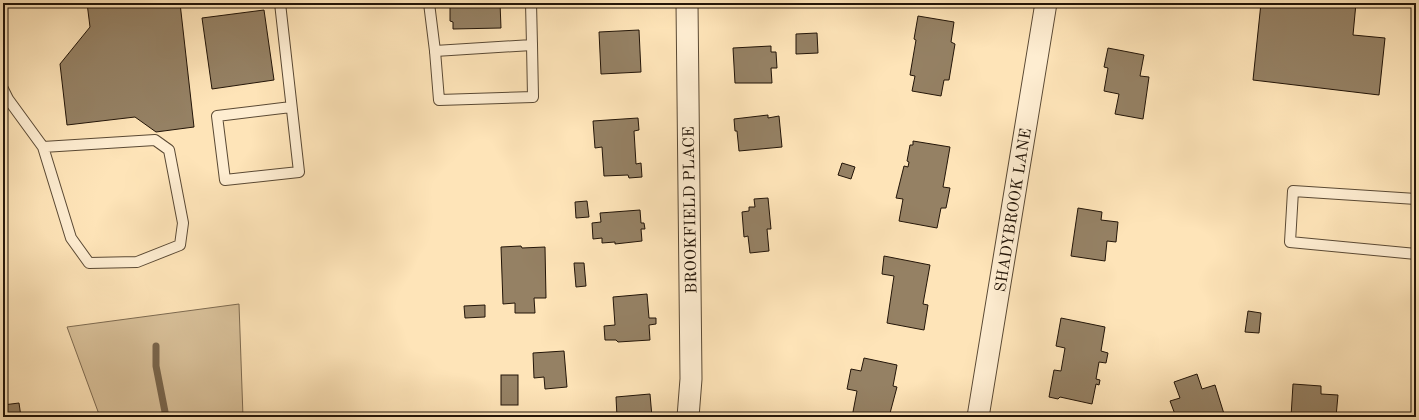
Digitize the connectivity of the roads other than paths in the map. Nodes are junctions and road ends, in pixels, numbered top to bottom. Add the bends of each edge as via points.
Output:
1 (280, 3) edge
2 (429, 3) edge
3 (531, 3) edge
4 (687, 3) edge
5 (1046, 3) edge
6 (532, 45) junction
7 (435, 51) junction
8 (3, 89) edge
9 (291, 107) junction
10 (43, 147) junction
11 (1416, 199) edge
12 (1416, 254) edge
13 (688, 417) edge
14 (978, 417) edge

1 - 9 lane
2 - 7 lane
3 - 6 lane
4 - 13 street, BROOKFIELD PLACE via 691,379
5 - 14 street, SHADYBROOK LANE
6 - 7 lane
6 - 7 lane via 533,97 439,100
8 - 10 lane
9 - 9 lane via 299,172 224,180 217,116
10 - 10 lane via 71,238 89,263 137,262 180,245 182,223 169,150 154,140
11 - 12 lane via 1293,191 1290,242

